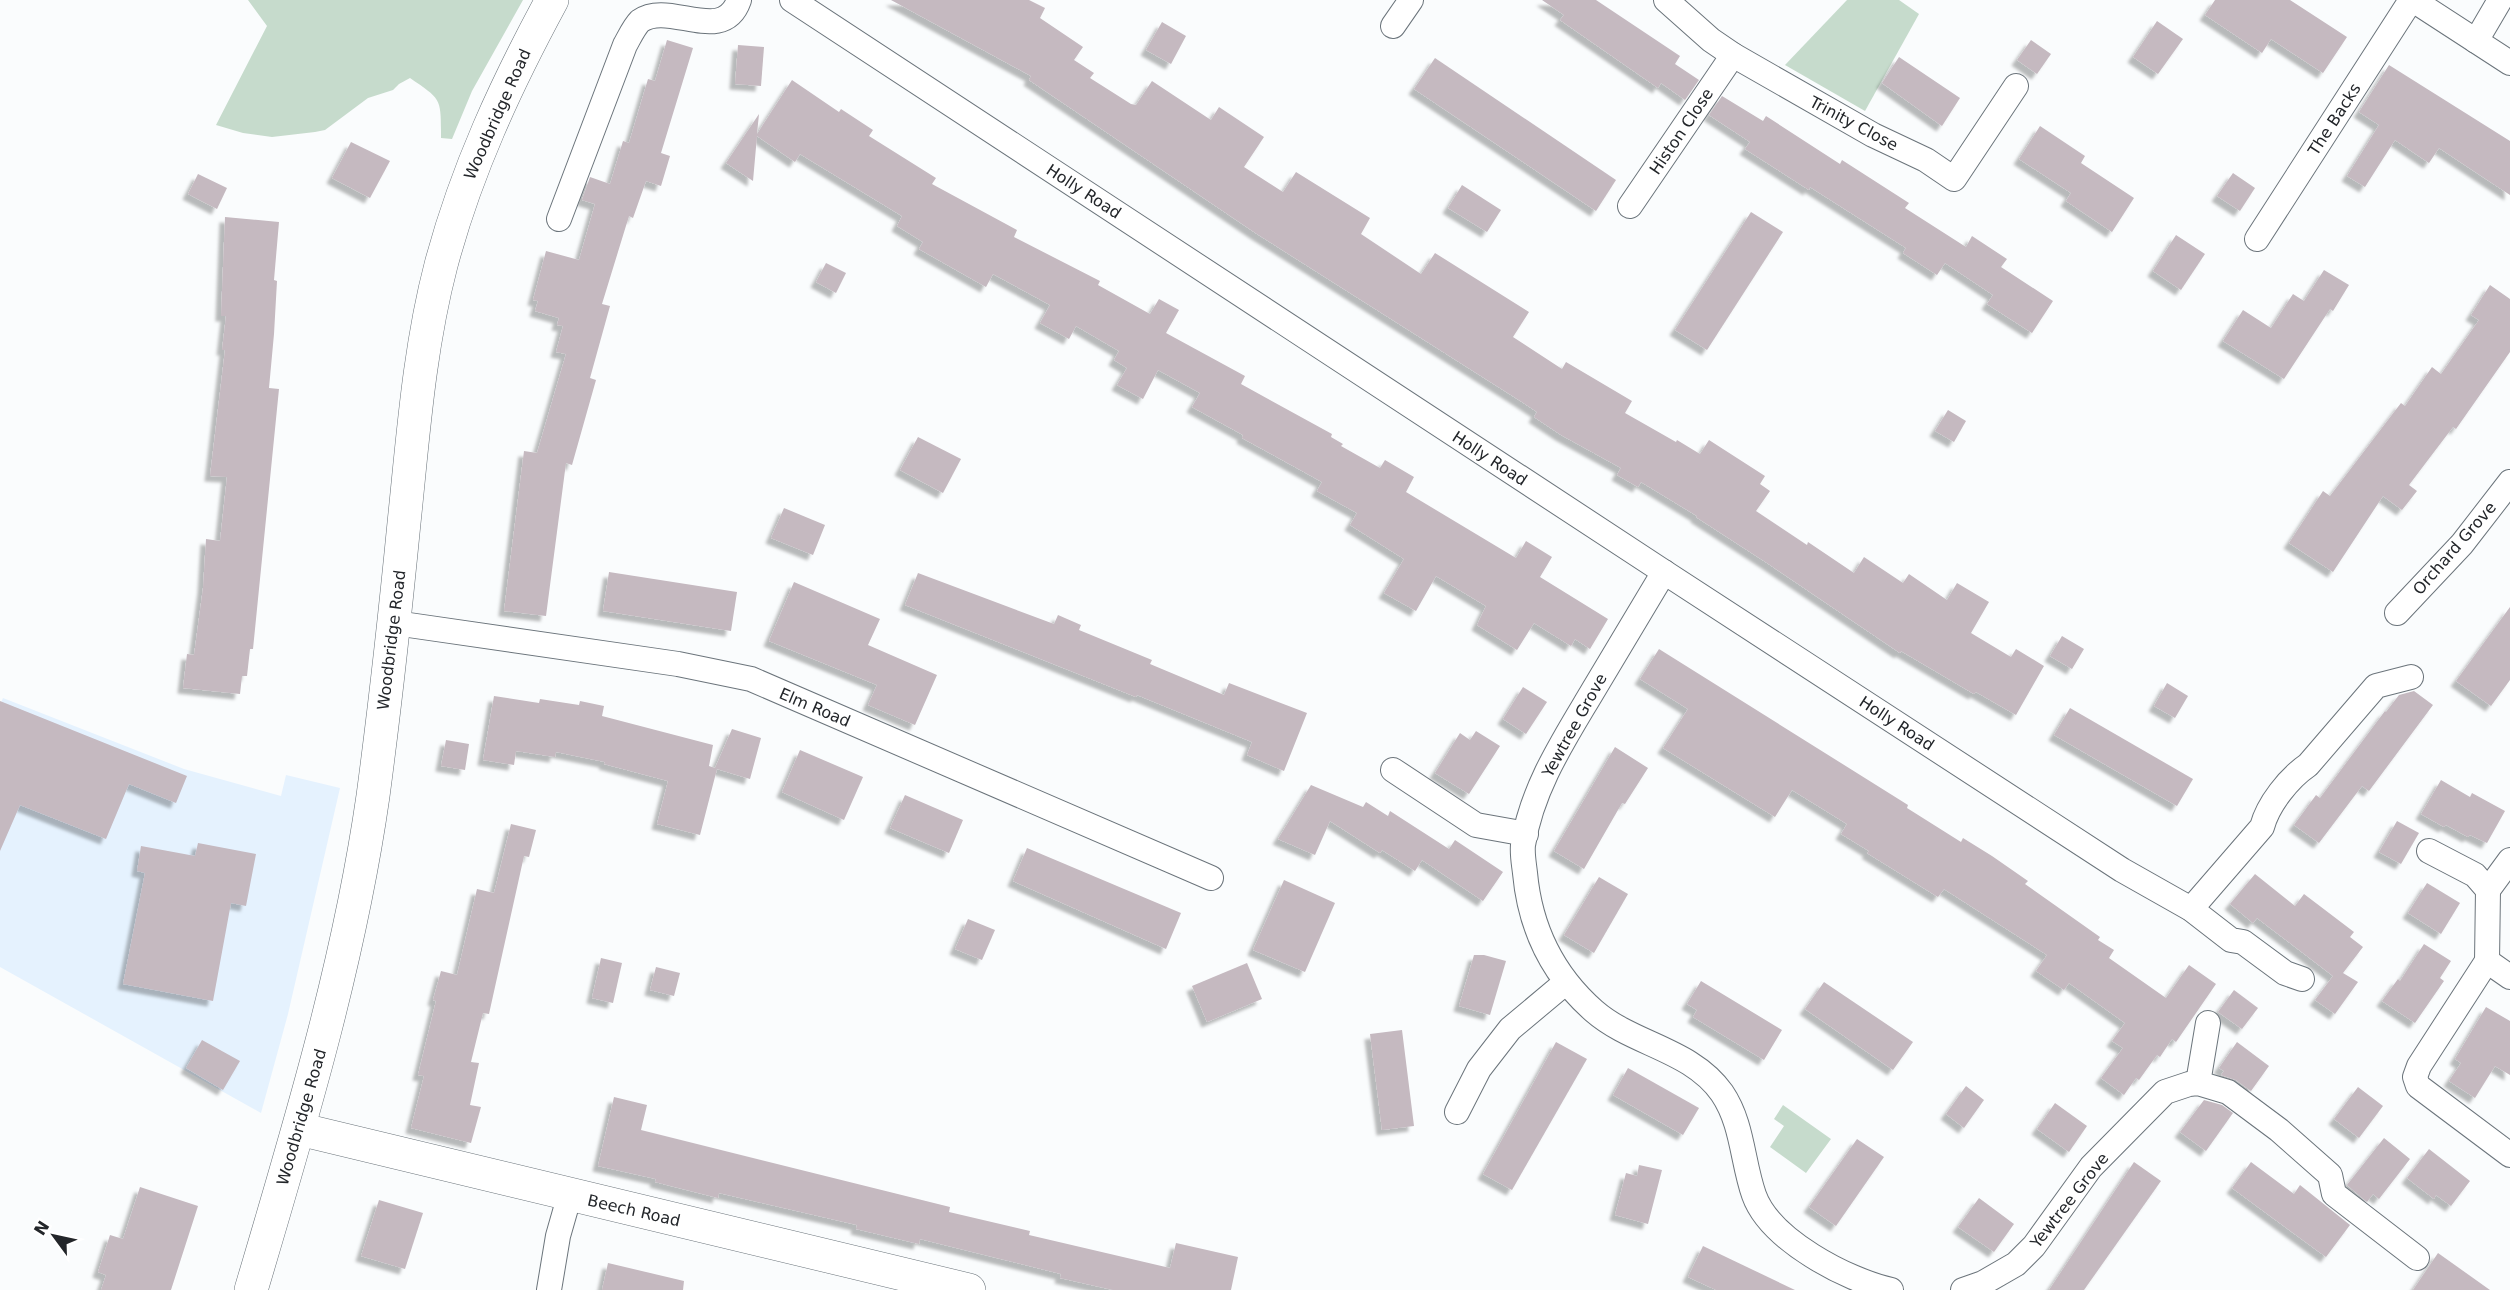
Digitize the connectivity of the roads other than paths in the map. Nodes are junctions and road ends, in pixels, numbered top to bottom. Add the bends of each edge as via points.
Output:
1 (552, 0) edge
2 (739, 0) edge
3 (792, 0) edge
4 (1411, 0) edge
5 (1666, 0) edge
6 (2412, 0) edge
7 (2500, 0) edge
8 (1393, 26) dead end
9 (2476, 41) junction
10 (1733, 55) junction
11 (2510, 63) edge
12 (2016, 86) dead end
13 (1629, 206) dead end
14 (559, 219) dead end
15 (2257, 239) dead end
16 (2510, 482) edge
17 (1664, 573) junction
18 (2397, 613) dead end
19 (395, 623) junction
20 (2411, 677) dead end
21 (1393, 770) dead end
22 (1526, 834) junction
23 (2429, 851) dead end
24 (2510, 860) edge
25 (1211, 878) dead end
26 (2488, 890) junction
27 (2191, 909) junction
28 (2487, 961) junction
29 (2510, 977) edge
30 (2302, 979) dead end
31 (1565, 983) junction
32 (2208, 1023) dead end
33 (2198, 1083) junction
34 (1456, 1112) dead end
35 (299, 1129) junction
36 (2510, 1155) edge
37 (570, 1194) junction
38 (2417, 1258) dead end
39 (251, 1290) edge
40 (549, 1290) edge
41 (969, 1290) edge
42 (1891, 1290) edge
43 (1963, 1290) edge

1 - 19 main road, Woodbridge Road via 482,141 440,267 417,400
2 - 14 street via 735,11 726,17 711,20 658,12 640,21 625,45
3 - 17 street, Holly Road
4 - 8 street
5 - 10 street, Trinity Close
6 - 9 street
6 - 15 street, The Backs
7 - 9 street
9 - 11 street
10 - 12 street, Trinity Close via 1954,179
10 - 13 street, Histon Close
16 - 18 street, Orchard Grove via 2462,544
17 - 22 street, Yewtree Grove via 1548,768
17 - 27 street, Holly Road via 2122,870
19 - 25 street, Elm Road via 678,664 751,679
19 - 35 main road, Woodbridge Road via 360,868
20 - 27 street via 2376,686 2299,771 2266,812 2262,827
21 - 22 street via 1476,825
22 - 31 street, Yewtree Grove via 1526,888 1534,925
23 - 26 street via 2475,876
24 - 26 street
26 - 28 street
27 - 30 street, Holly Road via 2230,940 2243,942 2285,973
28 - 29 street
28 - 36 street via 2415,1077 2428,1096
31 - 34 street via 1510,1029 1479,1069
31 - 42 street, Yewtree Grove via 1610,1023 1683,1059 1718,1087 1735,1117 1754,1194 1770,1224 1847,1275
32 - 33 street
33 - 38 street via 2228,1092 2278,1130 2330,1175 2334,1194
33 - 43 street, Yewtree Grove via 2165,1092 2091,1167 2034,1246 2016,1264
35 - 37 main road, Beech Road
35 - 39 main road, Woodbridge Road
37 - 40 street
37 - 41 main road, Beech Road

